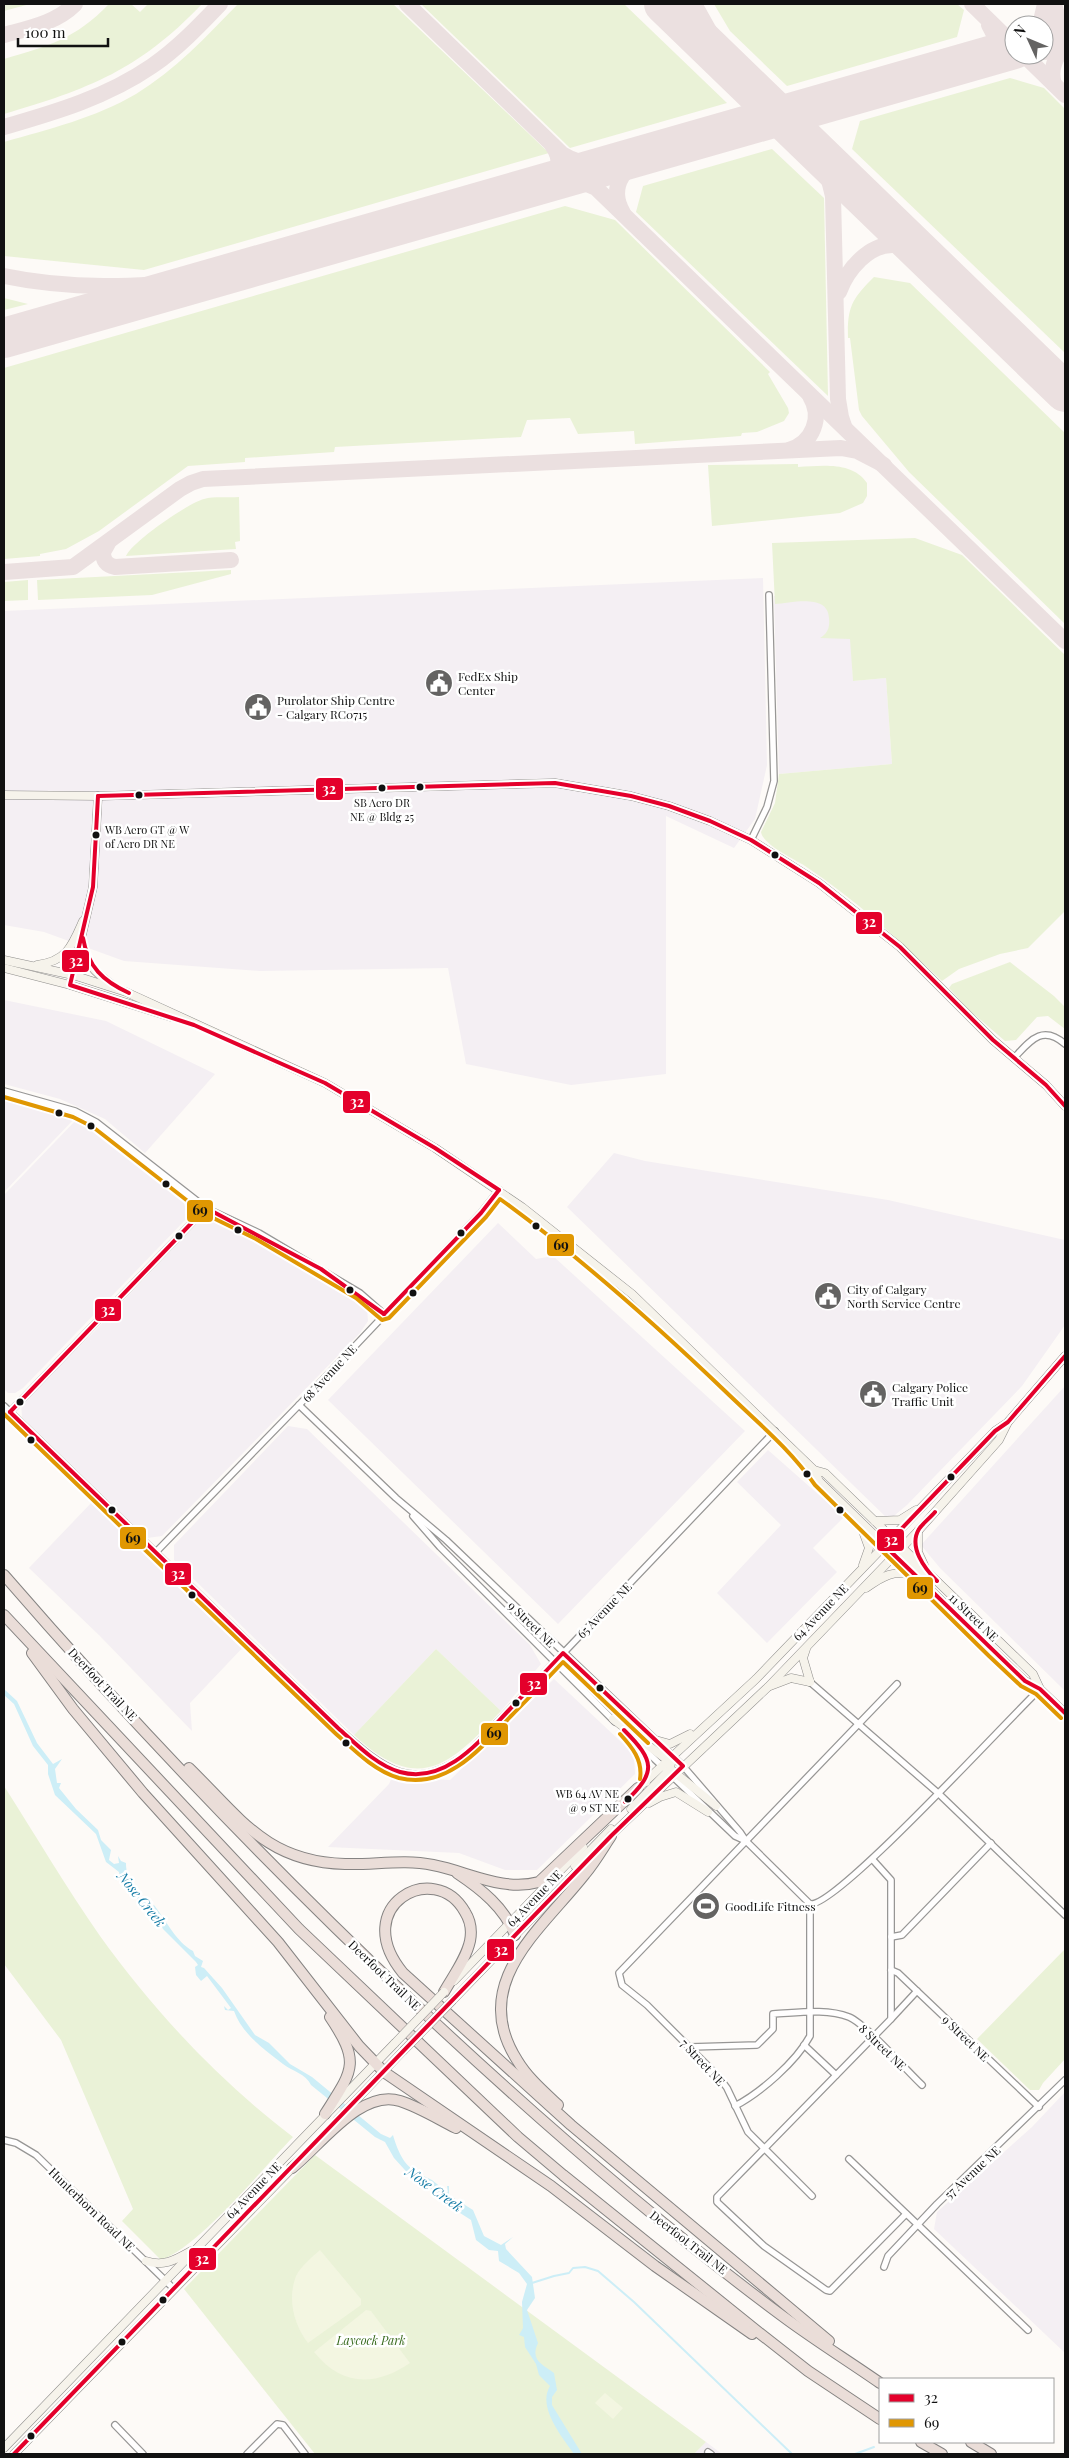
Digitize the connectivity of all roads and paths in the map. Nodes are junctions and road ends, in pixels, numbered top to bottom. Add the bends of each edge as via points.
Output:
1 (769, 595) dead end
2 (4, 795) edge
3 (98, 796) junction
4 (751, 840) junction
5 (90, 906) junction
6 (82, 938) junction
7 (4, 960) edge
8 (33, 966) junction
9 (4, 968) edge
10 (73, 975) junction
11 (70, 985) junction
12 (116, 988) junction
13 (194, 1025) junction
14 (1065, 1044) edge
15 (1014, 1058) junction
16 (4, 1091) edge
17 (1065, 1106) edge
18 (499, 1190) junction
19 (206, 1208) junction
20 (384, 1314) junction
21 (1065, 1356) edge
22 (299, 1405) junction
23 (4, 1406) edge
24 (10, 1412) junction
25 (1008, 1422) junction
26 (775, 1431) junction
27 (814, 1470) junction
28 (396, 1498) junction
29 (928, 1501) junction
30 (853, 1514) junction
31 (875, 1521) junction
32 (918, 1531) junction
33 (893, 1538) junction
34 (885, 1546) junction
35 (898, 1551) junction
36 (156, 1552) junction
37 (861, 1569) junction
38 (4, 1574) edge
39 (931, 1576) junction
40 (917, 1577) junction
41 (852, 1598) junction
42 (5, 1616) edge
43 (975, 1618) junction
44 (808, 1644) junction
45 (563, 1653) junction
46 (555, 1662) junction
47 (810, 1682) junction
48 (897, 1684) dead end
49 (768, 1687) junction
50 (1040, 1689) junction
51 (739, 1694) junction
52 (126, 1710) junction
53 (1065, 1713) edge
54 (613, 1720) junction
55 (859, 1725) junction
56 (652, 1739) junction
57 (641, 1747) junction
58 (683, 1766) junction
59 (670, 1767) junction
60 (642, 1785) junction
61 (938, 1793) junction
62 (716, 1806) junction
63 (635, 1812) junction
64 (708, 1812) junction
65 (611, 1836) junction
66 (746, 1841) junction
67 (991, 1844) junction
68 (873, 1860) junction
69 (452, 1870) junction
70 (810, 1904) junction
71 (540, 1910) junction
72 (1065, 1915) edge
73 (510, 1923) junction
74 (515, 1936) junction
75 (891, 1937) junction
76 (891, 1970) junction
77 (304, 1973) junction
78 (917, 1991) junction
79 (444, 1992) junction
80 (811, 2012) junction
81 (890, 2019) junction
82 (873, 2037) junction
83 (804, 2045) junction
84 (690, 2047) junction
85 (376, 2064) junction
86 (384, 2072) junction
87 (836, 2075) junction
88 (1065, 2080) edge
89 (922, 2085) dead end
90 (735, 2106) junction
91 (1039, 2107) junction
92 (322, 2118) junction
93 (4, 2140) edge
94 (492, 2147) junction
95 (313, 2148) junction
96 (764, 2150) junction
97 (849, 2159) dead end
98 (292, 2168) joint
99 (640, 2184) junction
100 (812, 2196) dead end
101 (906, 2214) junction
102 (918, 2224) junction
103 (199, 2246) junction
104 (146, 2262) junction
105 (884, 2267) dead end
106 (166, 2281) junction
107 (173, 2288) junction
108 (1028, 2330) dead end
109 (762, 2335) junction
110 (882, 2378) edge
111 (879, 2382) edge
112 (879, 2418) edge
113 (115, 2425) dead end
114 (923, 2443) edge
115 (973, 2443) edge
116 (5, 2445) edge
117 (140, 2453) edge
118 (15, 2454) edge
119 (247, 2454) edge
120 (305, 2454) edge
121 (940, 2454) edge
122 (991, 2454) edge

1 - 4 street via 774,781 767,807
2 - 3 street
3 - 4 street via 555,783 669,806
3 - 5 street via 96,863
4 - 15 street via 798,867 862,915 900,947
5 - 6 street
5 - 8 street via 71,946 61,958 52,964
6 - 10 street
6 - 12 street via 89,965
7 - 8 street, 11 Street NE
8 - 10 street, 11 Street NE
9 - 11 street, 11 Street NE
10 - 11 street
10 - 12 street, 11 Street NE
11 - 13 street, 11 Street NE
12 - 13 street, 11 Street NE
13 - 18 street, 11 Street NE via 325,1083
14 - 15 street via 1052,1036 1033,1037
15 - 17 street
16 - 19 street via 76,1111 96,1122
18 - 20 street, 68 Avenue NE
18 - 26 street, 11 Street NE via 632,1294
19 - 20 street via 259,1234 360,1293
19 - 24 street
20 - 22 street, 68 Avenue NE
21 - 25 street, 64 Avenue NE
22 - 28 street, 9 Street NE
22 - 36 street, 68 Avenue NE
23 - 24 street
24 - 36 street
25 - 29 street, 64 Avenue NE via 995,1431
25 - 32 street, 64 Avenue NE via 998,1440
26 - 27 street, 11 Street NE
26 - 45 street, 65 Avenue NE
27 - 30 street, 11 Street NE via 819,1481
27 - 31 street, 11 Street NE via 825,1473
28 - 45 street, 9 Street NE via 446,1540
28 - 46 street, 9 Street NE via 440,1547
29 - 31 street via 900,1520
29 - 33 street, 64 Avenue NE
30 - 34 street, 11 Street NE
30 - 37 street via 868,1544 868,1554
31 - 33 street, 11 Street NE
32 - 35 street, 64 Avenue NE
32 - 39 street via 918,1552
33 - 34 street, 64 Avenue NE
33 - 35 street, 11 Street NE
34 - 35 street
34 - 37 street, 64 Avenue NE
35 - 39 street, 11 Street NE
35 - 40 street, 11 Street NE
35 - 41 street, 64 Avenue NE
35 - 43 street
36 - 46 street, 65 Avenue NE via 338,1728 379,1764 394,1770 414,1774 438,1771 458,1760
37 - 51 street, 64 Avenue NE
38 - 52 highway, Deerfoot Trail NE
39 - 43 street, 11 Street NE
40 - 41 street via 904,1572 892,1573
40 - 50 street, 11 Street NE via 1025,1681
41 - 44 street, 64 Avenue NE
42 - 77 highway via 73,1709 143,1793
42 - 109 highway, Deerfoot Trail NE via 299,1929 518,2137
43 - 50 street, 11 Street NE via 1033,1674
44 - 47 street via 803,1658
44 - 49 street, 64 Avenue NE
45 - 46 street, 65 Avenue NE
45 - 56 street, 9 Street NE
46 - 54 street, 9 Street NE
47 - 49 street via 791,1678
47 - 55 street
48 - 55 street
49 - 58 street, 64 Avenue NE
50 - 53 street, 11 Street NE
50 - 61 street
51 - 56 street via 727,1700 682,1740 670,1744
51 - 59 street, 64 Avenue NE
52 - 69 highway via 152,1731 254,1832 289,1855 322,1863 419,1863
52 - 111 highway, Deerfoot Trail NE via 261,1854 360,1952 529,2109 637,2202 782,2316
54 - 57 street, 9 Street NE
54 - 59 street
55 - 61 street
55 - 66 street
56 - 59 street, 9 Street NE
57 - 59 street, 9 Street NE
57 - 60 street via 647,1766
58 - 59 street, 64 Avenue NE
58 - 59 street, 9 Street NE
58 - 62 street, 9 Street NE
59 - 60 street, 64 Avenue NE
59 - 62 street
59 - 63 street, 64 Avenue NE
59 - 64 street, 9 Street NE
59 - 71 street via 558,1884
60 - 69 highway via 540,1882 524,1886 500,1884
60 - 73 street, 64 Avenue NE
61 - 67 street
61 - 68 street
62 - 66 street, 9 Street NE
63 - 64 street via 660,1797 676,1792
63 - 65 street, 64 Avenue NE
64 - 66 street, 9 Street NE via 735,1836
65 - 71 street, 64 Avenue NE
65 - 99 highway via 586,1873 515,1959 504,1983 500,2009 507,2042 524,2070
66 - 70 street, 9 Street NE
66 - 84 street, 7 Street NE via 619,1973 620,1981
67 - 72 street
67 - 75 street via 902,1934
68 - 70 street via 830,1896
68 - 75 street via 891,1880
69 - 73 highway via 479,1888
70 - 80 street
71 - 74 street, 64 Avenue NE
73 - 74 highway
73 - 79 street, 64 Avenue NE
74 - 86 street, 64 Avenue NE, bridge
75 - 76 street
76 - 78 street, 9 Street NE
76 - 81 street
77 - 85 highway
77 - 92 highway via 346,2042 350,2058 347,2078
78 - 81 street
78 - 91 street, 9 Street NE
79 - 85 street, 64 Avenue NE, bridge
79 - 99 highway via 467,1950 471,1934 469,1920 461,1905 448,1894 433,1889 418,1890 396,1902 385,1923 386,1944 399,1968 450,2018
80 - 82 street, 8 Street NE via 850,2018
80 - 83 street via 811,2030
80 - 84 street, 8 Street NE via 772,2014 773,2029 757,2045
81 - 82 street
82 - 87 street
82 - 89 street, 8 Street NE
83 - 87 street
83 - 90 street via 763,2089
84 - 90 street, 7 Street NE via 720,2077
85 - 86 highway
85 - 92 street, 64 Avenue NE
86 - 94 highway
86 - 95 street, 64 Avenue NE
87 - 96 street
88 - 91 street, 57 Avenue NE
90 - 96 street, 7 Street NE via 748,2132
91 - 102 street, 57 Avenue NE
92 - 103 street, 64 Avenue NE
93 - 104 street, Hunterhorn Road NE via 36,2155
94 - 95 highway via 401,2101 387,2099 371,2102 355,2111
94 - 109 highway via 551,2186 750,2334
95 - 98 highway
96 - 100 street, 7 Street NE
96 - 101 street via 718,2197 718,2202 764,2246 826,2290 830,2291
97 - 101 street
98 - 107 street, 64 Avenue NE
99 - 110 highway via 833,2345
101 - 102 street
102 - 105 street, 57 Avenue NE via 888,2256
102 - 108 street
103 - 104 street via 169,2263
103 - 106 street, 64 Avenue NE
104 - 106 street, Hunterhorn Road NE
106 - 107 street, Hunterhorn Road NE
106 - 116 street, 64 Avenue NE
107 - 118 street, 64 Avenue NE
109 - 112 highway, Deerfoot Trail NE via 808,2371
113 - 117 street
114 - 121 highway
115 - 122 highway
119 - 120 street via 277,2424 283,2426

